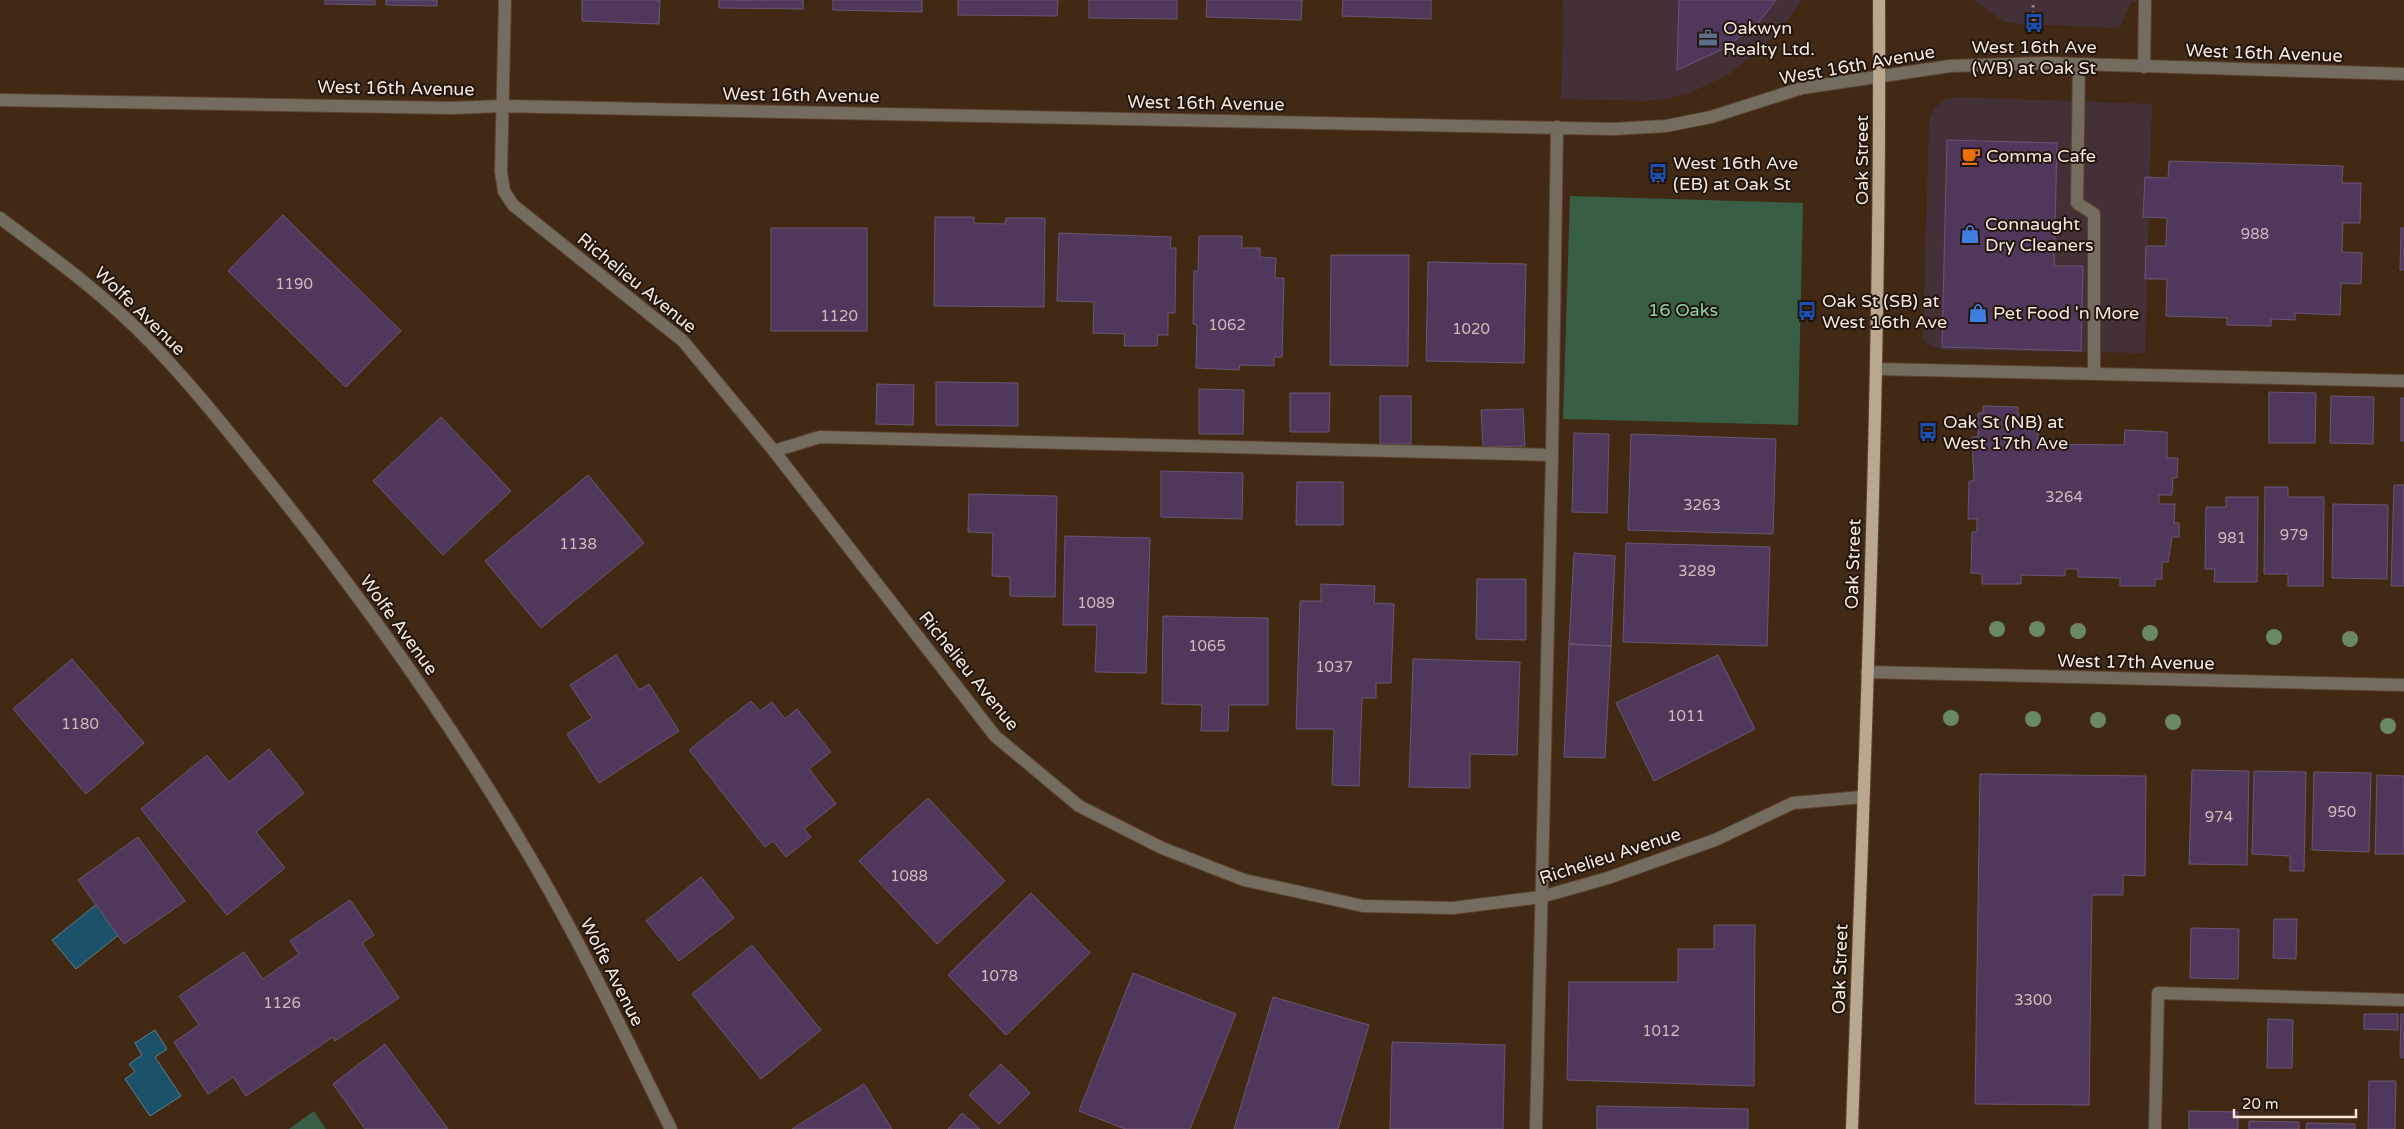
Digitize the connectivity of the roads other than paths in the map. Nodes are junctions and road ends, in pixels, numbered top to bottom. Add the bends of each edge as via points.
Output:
1 (505, 0) edge
2 (1879, 0) edge
3 (2146, 0) edge
4 (2079, 64) junction
5 (2144, 67) junction
6 (2404, 74) edge
7 (1880, 77) junction
8 (0, 100) edge
9 (502, 106) junction
10 (1557, 128) junction
11 (0, 218) edge
12 (1876, 369) junction
13 (2094, 374) junction
14 (2404, 381) edge
15 (774, 451) junction
16 (1552, 455) junction
17 (1867, 672) junction
18 (2404, 685) edge
19 (1863, 797) junction
20 (1541, 897) junction
21 (2404, 1000) edge
22 (672, 1129) edge
23 (1536, 1129) edge
24 (1852, 1129) edge
25 (2155, 1129) edge

1 - 9 street, Richelieu Avenue
2 - 7 main road, Oak Street
3 - 5 street
4 - 5 street, West 16th Avenue
4 - 7 street, West 16th Avenue via 1950,66
4 - 13 street via 2077,203 2094,214
5 - 6 street, West 16th Avenue
7 - 10 street, West 16th Avenue via 1802,88 1666,126
7 - 12 main road, Oak Street
8 - 9 street, West 16th Avenue via 442,108
9 - 10 street, West 16th Avenue
9 - 15 street, Richelieu Avenue via 501,172 504,191 513,205 683,341
10 - 16 street
11 - 22 street, Wolfe Avenue via 86,282 150,342 322,547 410,668 537,869 595,975
12 - 13 street
12 - 17 main road, Oak Street
13 - 14 street
15 - 16 street via 820,437
15 - 20 street, Richelieu Avenue via 995,736 1079,806 1162,848 1244,880 1363,906 1453,908
16 - 20 street
17 - 18 street, West 17th Avenue
17 - 19 main road, Oak Street
19 - 20 street, Richelieu Avenue via 1793,803 1715,840 1608,878
19 - 24 main road, Oak Street
20 - 23 street
21 - 25 street via 2158,993

